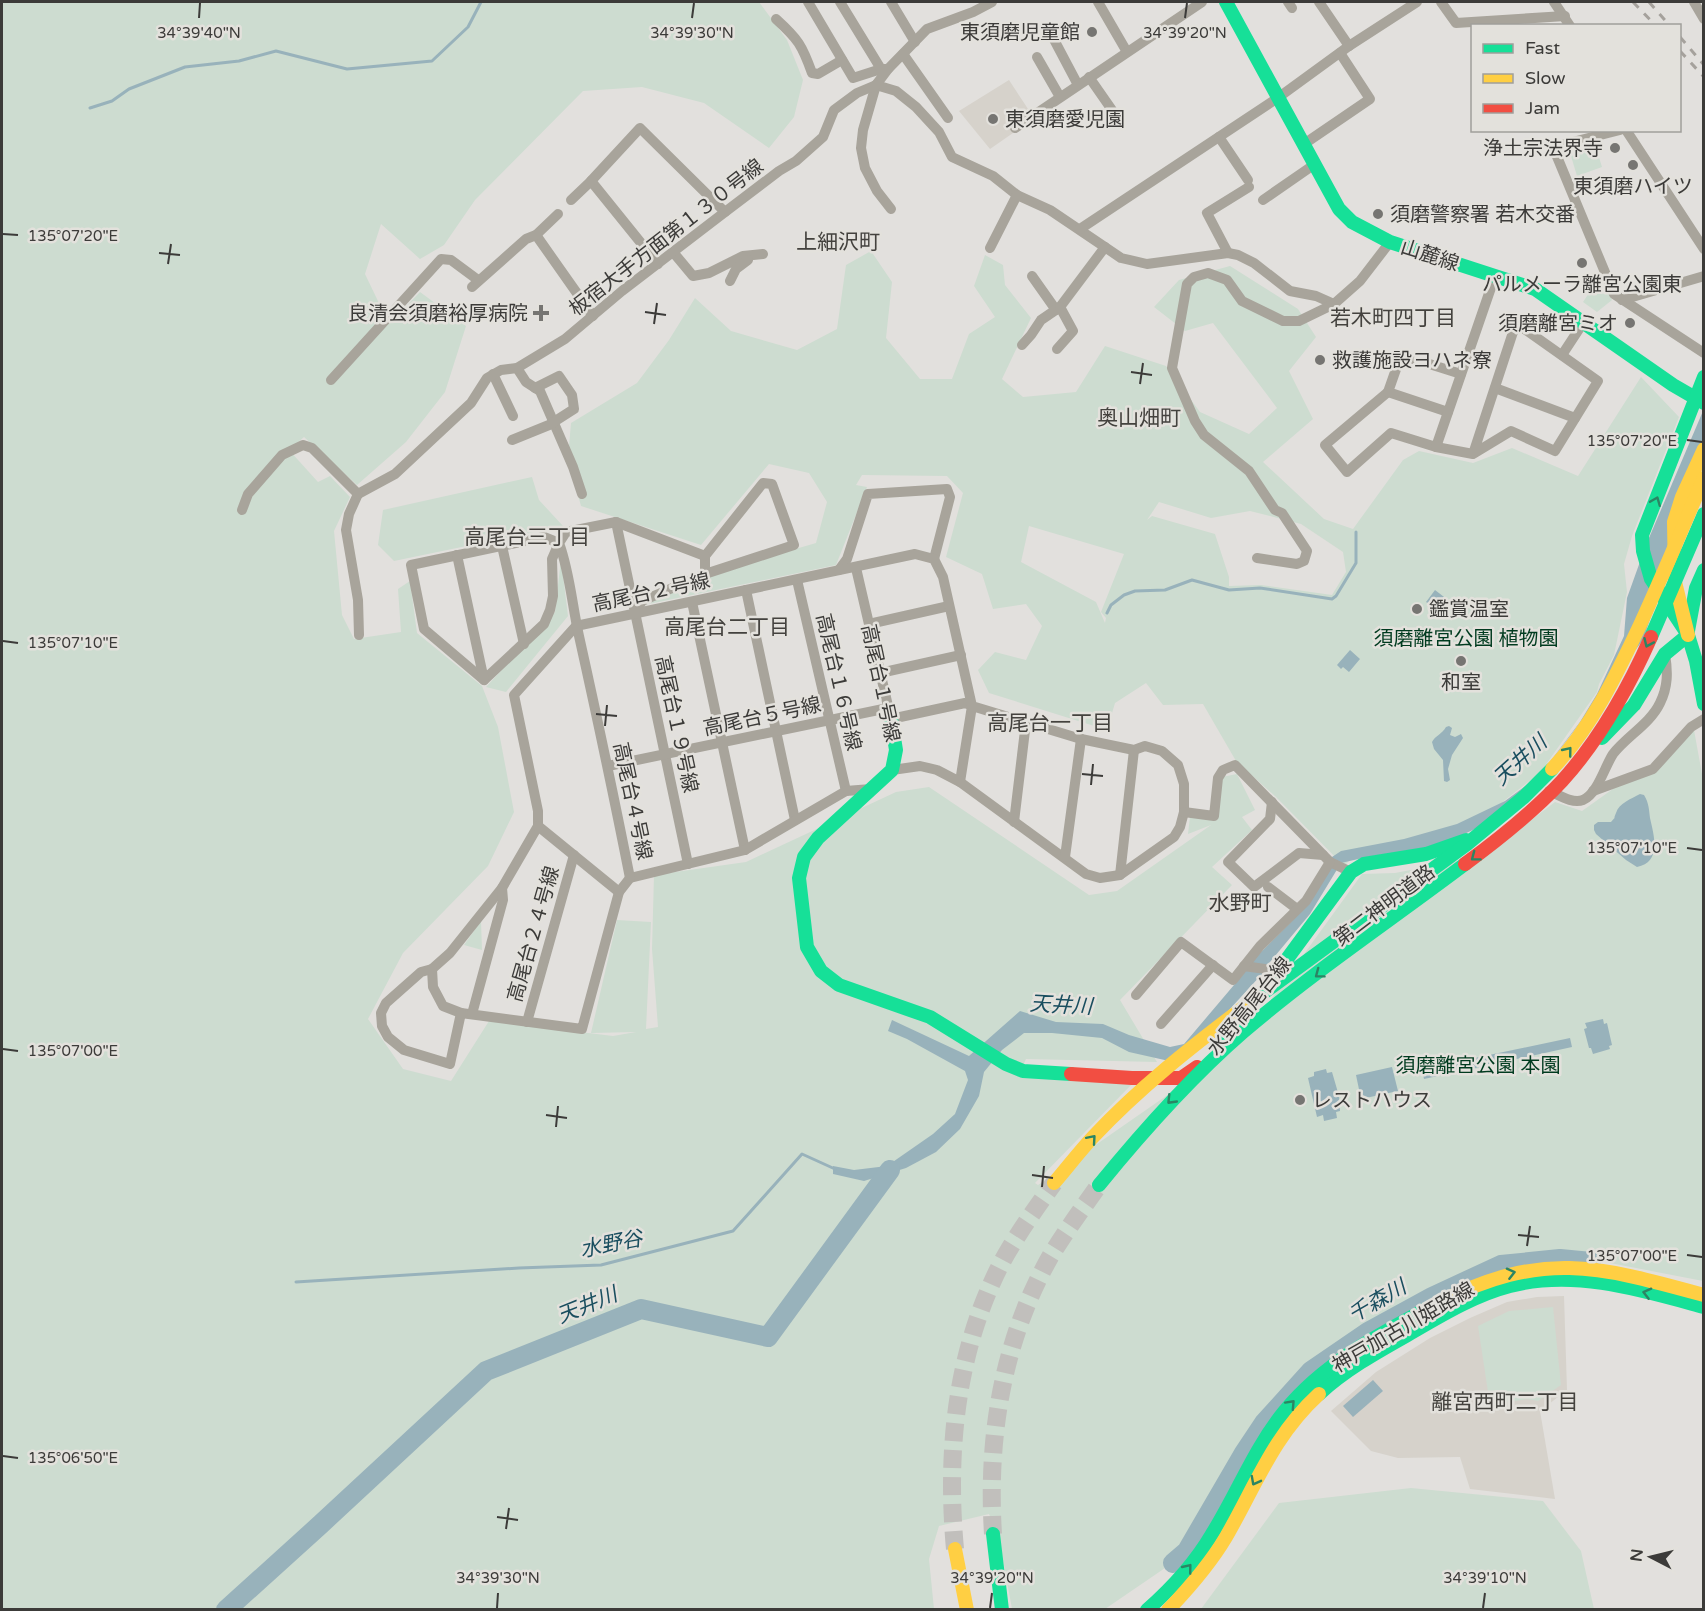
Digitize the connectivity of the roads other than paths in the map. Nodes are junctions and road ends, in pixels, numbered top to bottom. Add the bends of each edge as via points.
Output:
1 (808, 2) edge
2 (840, 2) edge
3 (891, 2) edge
4 (992, 2) edge
5 (1098, 2) edge
6 (1202, 2) edge
7 (1226, 2) edge
8 (1319, 2) edge
9 (1417, 2) edge
10 (1441, 2) edge
11 (1554, 2) edge
12 (1694, 2) edge
13 (970, 7) edge
14 (1704, 18) edge
15 (776, 19) dead end
16 (1567, 21) edge
17 (1050, 32) dead end
18 (915, 42) junction
19 (1349, 46) junction
20 (1127, 52) junction
21 (1340, 53) junction
22 (903, 54) junction
23 (1037, 57) dead end
24 (842, 60) junction
25 (884, 69) junction
26 (1089, 77) junction
27 (876, 85) junction
28 (1078, 85) junction
29 (1060, 97) junction
30 (1279, 97) junction
31 (1112, 110) dead end
32 (948, 118) dead end
33 (1015, 128) dead end
34 (1612, 132) edge
35 (1627, 132) edge
36 (1219, 137) junction
37 (1304, 144) junction
38 (1315, 164) junction
39 (591, 182) junction
40 (1017, 195) junction
41 (571, 200) dead end
42 (1263, 200) dead end
43 (891, 209) dead end
44 (725, 212) junction
45 (558, 214) dead end
46 (1080, 229) junction
47 (537, 235) junction
48 (1390, 242) junction
49 (1105, 247) junction
50 (990, 248) dead end
51 (1704, 249) edge
52 (673, 252) junction
53 (1228, 253) junction
54 (658, 264) junction
55 (1032, 276) dead end
56 (1495, 276) junction
57 (1704, 276) edge
58 (730, 281) dead end
59 (1622, 300) junction
60 (1334, 304) junction
61 (1058, 308) junction
62 (593, 316) junction
63 (1583, 323) junction
64 (1022, 345) dead end
65 (1057, 350) dead end
66 (1704, 353) edge
67 (1562, 355) junction
68 (517, 368) junction
69 (493, 374) junction
70 (1461, 374) junction
71 (1704, 376) edge
72 (331, 380) dead end
73 (535, 388) junction
74 (1495, 388) junction
75 (1388, 392) junction
76 (1699, 401) edge
77 (1448, 412) junction
78 (513, 416) dead end
79 (1575, 417) junction
80 (553, 422) junction
81 (512, 440) dead end
82 (1436, 447) junction
83 (1704, 448) edge
84 (1473, 454) junction
85 (1704, 478) edge
86 (358, 494) junction
87 (582, 494) dead end
88 (242, 510) dead end
89 (1704, 514) edge
90 (616, 522) junction
91 (559, 543) junction
92 (502, 546) junction
93 (457, 555) junction
94 (705, 556) junction
95 (1257, 558) dead end
96 (934, 559) junction
97 (856, 568) junction
98 (839, 570) junction
99 (705, 574) junction
100 (1702, 578) edge
101 (797, 580) junction
102 (1660, 583) junction
103 (746, 590) junction
104 (692, 602) junction
105 (950, 606) junction
106 (635, 614) junction
107 (869, 624) junction
108 (576, 626) junction
109 (359, 634) dead end
110 (1688, 634) junction
111 (524, 644) junction
112 (1665, 654) junction
113 (960, 655) junction
114 (880, 673) junction
115 (484, 680) junction
116 (1704, 704) edge
117 (972, 706) junction
118 (890, 714) junction
119 (1704, 719) edge
120 (829, 721) junction
121 (1026, 722) junction
122 (776, 733) junction
123 (1081, 739) junction
124 (723, 743) junction
125 (1134, 750) junction
126 (665, 755) junction
127 (608, 766) junction
128 (892, 770) junction
129 (960, 782) junction
130 (871, 789) junction
131 (1546, 789) junction
132 (846, 791) junction
133 (1593, 791) junction
134 (1272, 802) junction
135 (1184, 812) junction
136 (795, 820) junction
137 (1014, 822) junction
138 (538, 826) junction
139 (745, 850) junction
140 (574, 855) junction
141 (1065, 857) junction
142 (1328, 860) junction
143 (688, 864) junction
144 (1347, 870) junction
145 (1120, 874) junction
146 (630, 878) junction
147 (1268, 886) dead end
148 (502, 888) junction
149 (619, 892) junction
150 (1297, 909) junction
151 (1213, 965) junction
152 (1248, 967) junction
153 (432, 969) junction
154 (1273, 970) junction
155 (1136, 995) dead end
156 (466, 1013) junction
157 (527, 1022) junction
158 (1161, 1024) dead end
159 (970, 1041) joint
160 (1054, 1183) tunnel mouth
161 (1099, 1185) tunnel mouth
162 (1704, 1295) edge
163 (1704, 1307) edge
164 (993, 1534) tunnel mouth
165 (956, 1549) tunnel mouth
166 (967, 1610) edge
167 (1002, 1610) edge
168 (1147, 1610) edge
169 (1168, 1610) edge

1 - 24 street
2 - 25 street
3 - 18 street
4 - 13 street
5 - 20 street
6 - 20 street
7 - 30 main road, 山麓線
8 - 19 street
9 - 19 street
10 - 16 street via 1456,23
11 - 16 street
12 - 14 street
13 - 18 street via 927,29
15 - 24 street via 803,48 812,73 818,74
17 - 28 street
18 - 22 street
19 - 21 street
20 - 26 street
21 - 30 street
21 - 37 street via 1370,99
22 - 25 street
22 - 32 street
23 - 29 street
24 - 25 street via 853,78
25 - 27 street
26 - 28 street
26 - 31 street
27 - 40 street via 896,91 916,107 939,132 952,157 993,176
27 - 43 street via 861,148 865,168
27 - 44 street, 板宿大手方面第１３０号線 via 834,110 823,136 796,161
28 - 29 street
29 - 33 street
30 - 36 street
30 - 37 main road, 山麓線
34 - 59 street via 1553,147 1614,294
35 - 51 street
36 - 46 street
36 - 53 street via 1248,184 1207,213
37 - 38 main road, 山麓線
38 - 42 street
38 - 48 main road, 山麓線 via 1339,209 1352,222
39 - 41 street
39 - 44 street via 640,128
39 - 54 street
40 - 46 street
40 - 50 street
44 - 52 street, 板宿大手方面第１３０号線
45 - 47 street
46 - 49 street
47 - 62 street
47 - 72 street via 526,239 475,284 451,260 441,259
48 - 56 main road, 山麓線
48 - 60 street via 1360,281
49 - 53 street via 1121,258 1147,264
49 - 61 street
52 - 54 street, 板宿大手方面第１３０号線
52 - 58 street via 693,276 709,273 743,256 759,255 735,269
53 - 60 street via 1254,263 1290,291
54 - 62 street, 板宿大手方面第１３０号線
55 - 61 street
56 - 63 main road, 山麓線 via 1534,289
56 - 70 street
57 - 59 street
59 - 66 street
60 - 95 street via 1299,321 1283,321 1242,301 1227,280 1208,273 1194,276 1187,284 1172,368 1195,421 1204,435 1249,471 1307,551 1304,561 1297,564
61 - 64 street via 1041,320
61 - 65 street via 1073,331
62 - 68 street, 板宿大手方面第１３０号線 via 565,339
63 - 67 street
63 - 76 main road, 山麓線
67 - 74 street via 1516,323
67 - 79 street via 1598,381
68 - 69 street, 板宿大手方面第１３０号線
68 - 73 street
69 - 78 street
69 - 86 street via 471,403 395,474
70 - 75 street via 1401,355
70 - 77 street
71 - 76 main road
73 - 80 street via 540,391
73 - 80 street via 559,376 572,395 574,409
74 - 79 street
74 - 84 street
75 - 77 street
75 - 82 street via 1325,445 1347,472 1391,433
102 -> 76 main road via 1645,556 1642,535
77 - 82 street
79 - 84 street via 1555,451 1510,431
80 - 81 street
80 - 87 street
82 - 84 street
83 - 110 main road via 1674,522 1675,582
85 - 102 main road, bridge
86 - 88 street via 312,448 303,445 282,455 248,494
86 - 109 street via 346,530 358,600
89 - 102 main road, bridge
90 - 91 street via 567,532
90 - 94 street
90 - 106 street, 高尾台１９号線
91 - 92 street via 544,537
91 - 108 street, 高尾台４号線
91 - 111 street via 552,559 554,596 550,610 544,624
92 - 93 street
92 - 111 street
93 - 115 street
93 - 115 street via 411,565 424,630
94 - 99 street
94 - 99 street via 763,483 772,484 794,545
96 - 97 street, 高尾台２号線 via 915,554
96 - 98 street via 950,497 947,489 868,494 847,559
96 - 105 street
97 - 98 street, 高尾台２号線
97 - 107 street, 高尾台１号線
98 - 101 street, 高尾台２号線
99 - 106 street via 642,602
100 - 110 main road
101 - 103 street, 高尾台２号線
101 - 120 street, 高尾台１６号線
102 - 110 main road
160 -> 102 main road, 第二神明道路, bridge via 1098,1132 1179,1059 1467,843 1541,780 1599,708
102 -> 161 main road, 第二神明道路, bridge via 1642,657 1612,715 1555,788 1488,847 1228,1046 1156,1116
103 - 104 street, 高尾台２号線
103 - 122 street
104 - 106 street, 高尾台２号線
104 - 124 street
105 - 107 street
105 - 113 street
106 - 108 street, 高尾台２号線
106 - 126 street, 高尾台１９号線
107 - 114 street, 高尾台１号線
108 - 127 street, 高尾台４号線
108 - 138 street, 高尾台２号線 via 514,695
110 - 112 main road
110 - 116 main road
111 - 115 street
112 - 131 main road via 1634,705 1581,761
112 - 133 street via 1669,676 1656,711 1614,754
113 - 114 street
113 - 117 street
114 - 118 street, 高尾台１号線
117 - 118 street, 高尾台５号線 via 965,703
117 - 121 street
117 - 129 street
118 - 120 street, 高尾台５号線
118 - 128 main road, 高尾台１号線 via 896,739
119 - 133 street via 1691,727 1653,769
120 - 122 street, 高尾台５号線
120 - 132 street, 高尾台１６号線
121 - 123 street
121 - 137 street
122 - 124 street, 高尾台５号線
122 - 136 street
123 - 125 street
123 - 141 street
124 - 126 street, 高尾台５号線
124 - 139 street
125 - 135 street via 1145,746 1162,751 1178,765 1184,784
125 - 145 street
126 - 127 street, 高尾台５号線
126 - 143 street, 高尾台１９号線
127 - 146 street, 高尾台４号線
128 - 129 street via 920,766
128 - 130 main road, 高尾台１号線
129 - 137 street
130 - 132 street
130 - 159 main road, 高尾台１号線 via 818,838 804,857 799,878 807,947 821,971 839,985 930,1017
131 - 133 street via 1572,801 1590,797
131 - 144 main road via 1496,830 1426,854
132 - 136 street
134 - 135 street via 1235,765 1223,770 1218,778 1214,816
134 - 142 street
134 - 142 street via 1270,819 1228,862 1254,888 1299,853
135 - 145 street via 1174,837
136 - 139 street
137 - 141 street
138 - 140 street
138 - 148 street
139 - 143 street
140 - 149 street
140 - 157 street, 高尾台２４号線
141 - 145 street via 1086,874 1100,878
142 - 144 street
142 - 150 street
143 - 146 street
144 - 154 main road, 水野高尾台線
146 - 149 street
147 - 150 street
148 - 153 street
148 - 156 street via 503,900
149 - 157 street via 582,1029
150 - 152 street via 1260,946
151 - 152 street via 1233,981
151 - 155 street via 1181,942
151 - 158 street
152 - 154 street
153 - 156 street via 434,987 443,1006
153 - 156 street via 421,972 386,1003 381,1013 388,1037 404,1050 450,1064
154 - 159 main road, 水野高尾台線 via 1212,1055 1181,1078 1023,1071
156 - 157 street
168 -> 162 main road, 神戸加古川姫路線 via 1202,1551 1280,1415 1326,1371 1382,1334 1479,1282 1525,1269 1596,1270
163 -> 169 main road, 神戸加古川姫路線 via 1601,1283 1544,1280 1499,1288 1441,1316 1342,1374 1309,1403 1279,1439 1217,1552
164 - 167 main road
165 - 166 main road

